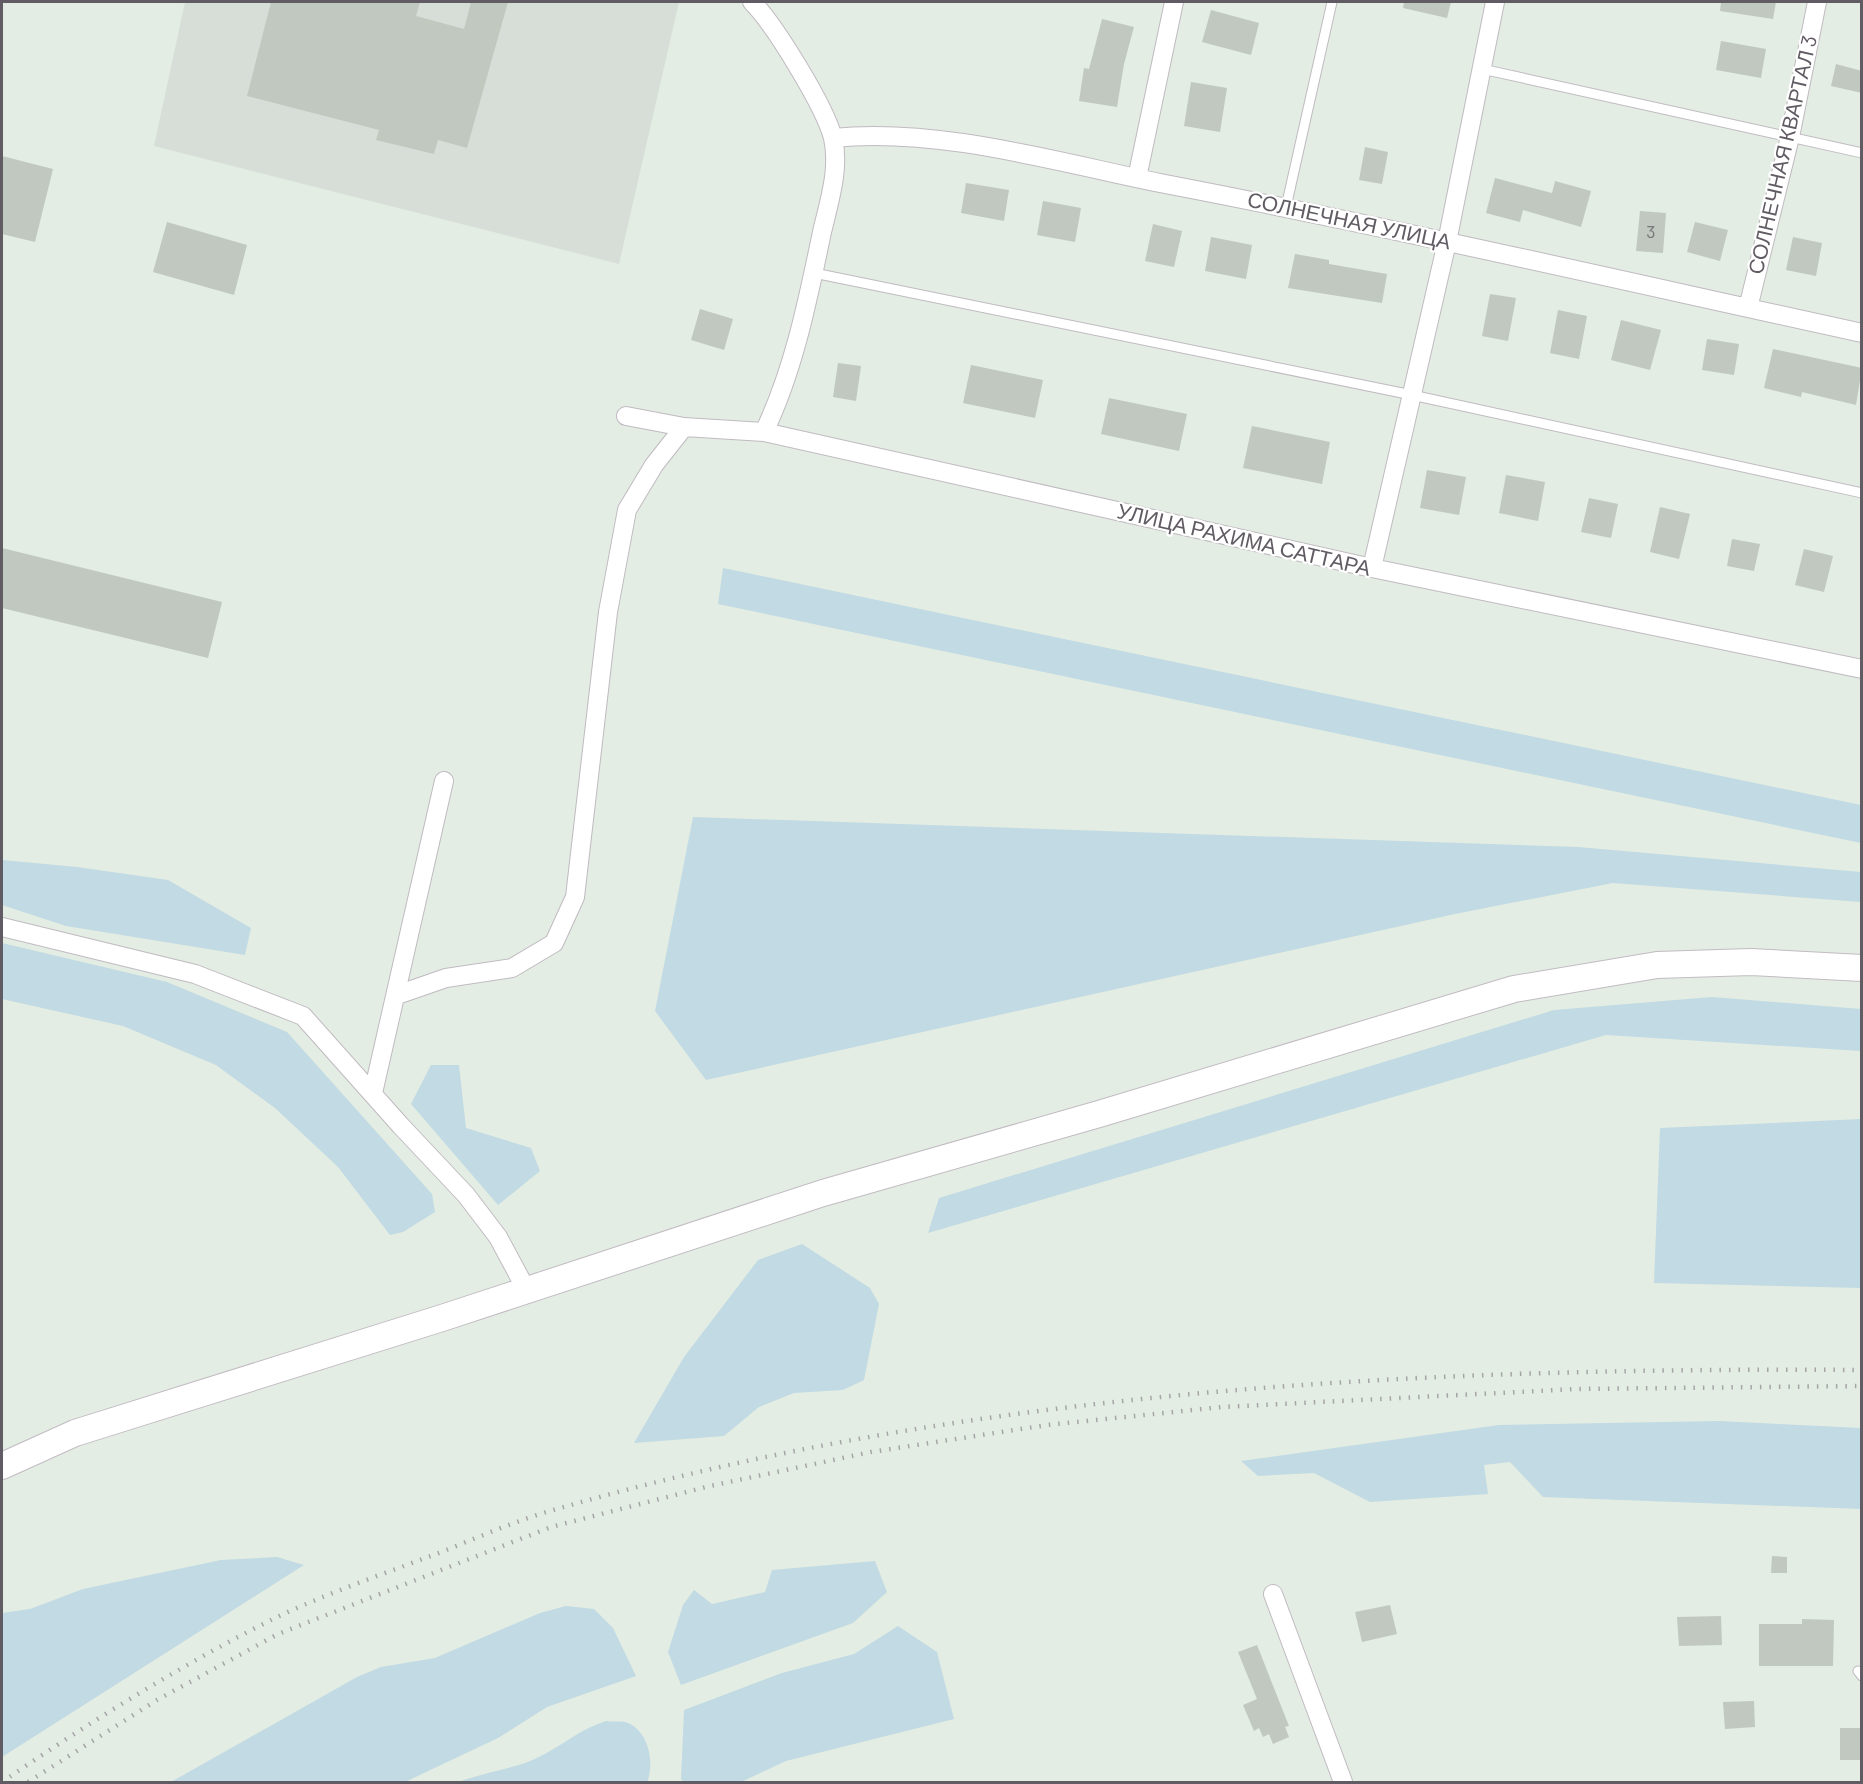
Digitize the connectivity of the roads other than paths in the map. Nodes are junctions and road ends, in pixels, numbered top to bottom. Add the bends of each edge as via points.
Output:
1 (752, 2) edge
2 (1174, 2) edge
3 (1332, 2) edge
4 (1495, 2) edge
5 (1817, 2) edge
6 (1482, 69) junction
7 (1790, 137) junction
8 (832, 138) junction
9 (1862, 153) edge
10 (1137, 178) junction
11 (1286, 207) junction
12 (1447, 242) junction
13 (814, 273) junction
14 (1748, 308) junction
15 (1862, 333) edge
16 (1412, 395) junction
17 (626, 416) dead end
18 (684, 427) junction
19 (764, 432) junction
20 (1862, 493) edge
21 (1372, 568) junction
22 (1862, 669) edge
23 (444, 781) dead end
24 (2, 927) edge
25 (1862, 968) edge
26 (397, 995) junction
27 (373, 1093) junction
28 (527, 1291) junction
29 (2, 1466) edge
30 (1273, 1594) dead end
31 (1343, 1782) edge

1 - 8 street via 794,64
2 - 10 street
3 - 11 lane
4 - 6 street
5 - 7 street, СОЛНЕЧНАЯ КВАРТАЛ 3
6 - 7 lane
6 - 12 street
7 - 9 lane
7 - 14 street, СОЛНЕЧНАЯ КВАРТАЛ 3
8 - 10 street, СОЛНЕЧНАЯ УЛИЦА via 858,135 973,144
8 - 13 street via 836,164
10 - 11 street, СОЛНЕЧНАЯ УЛИЦА
11 - 12 street, СОЛНЕЧНАЯ УЛИЦА
12 - 14 street, СОЛНЕЧНАЯ УЛИЦА
12 - 16 street
13 - 16 lane
13 - 19 street via 782,390
14 - 15 street, СОЛНЕЧНАЯ УЛИЦА
16 - 20 lane
16 - 21 street
17 - 18 street, УЛИЦА РАХИМА САТТАРА
18 - 19 street, УЛИЦА РАХИМА САТТАРА
18 - 26 street via 654,465 627,510 609,612 575,897 554,943 512,968 446,978
19 - 21 street, УЛИЦА РАХИМА САТТАРА
21 - 22 street, УЛИЦА РАХИМА САТТАРА
23 - 26 street
24 - 27 street via 195,974 303,1016
25 - 28 main road via 1751,962 1657,965 1514,989 823,1193
26 - 27 street
27 - 28 street via 466,1195 498,1237
28 - 29 main road via 75,1433
30 - 31 street

